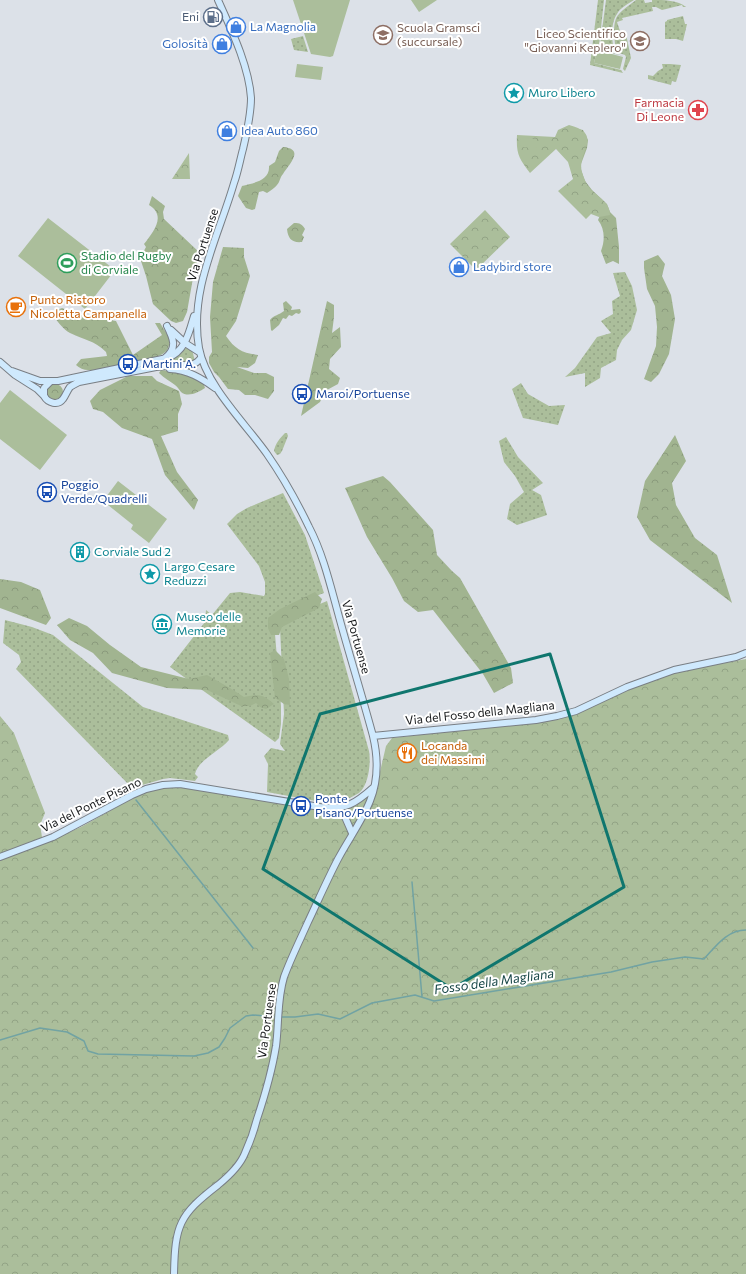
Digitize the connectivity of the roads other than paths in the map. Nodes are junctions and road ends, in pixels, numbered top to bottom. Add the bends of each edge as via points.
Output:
1 (218, 0) edge
2 (198, 304) junction
3 (185, 343) junction
4 (200, 355) junction
5 (160, 360) junction
6 (0, 362) edge
7 (156, 367) junction
8 (12, 371) junction
9 (50, 382) junction
10 (58, 382) junction
11 (218, 389) junction
12 (65, 394) junction
13 (46, 398) junction
14 (746, 653) edge
15 (373, 736) junction
16 (374, 787) junction
17 (335, 808) junction
18 (352, 833) junction
19 (0, 857) edge
20 (174, 1274) edge

1 - 2 street, Via Portuense via 246,72 250,109 237,176 207,259
2 - 3 street
2 - 4 street, Via Portuense via 196,327
3 - 4 street
3 - 5 street via 173,355
3 - 5 street via 167,326 173,338 173,345 168,355
4 - 7 street via 192,365
4 - 11 street, Via Portuense
5 - 10 street
6 - 8 street
7 - 11 street via 186,371
7 - 12 street via 79,382
8 - 9 street via 33,380
8 - 13 street
9 - 10 street
9 - 13 street via 44,391
10 - 12 street via 65,388
11 - 15 street, Via Portuense via 269,457 316,541
12 - 13 street via 62,400 56,403 51,403
14 - 15 street, Via del Fosso della Magliana via 674,670 558,716
15 - 16 street, Via Portuense via 376,750
16 - 17 street, Via del Ponte Pisano via 354,803
16 - 18 street, Via Portuense
17 - 18 street via 345,817
17 - 19 street, Via del Ponte Pisano via 180,784 163,785 132,795 53,837
18 - 20 street, Via Portuense via 284,977 270,1077 248,1146 236,1168 197,1202 182,1220 177,1237

